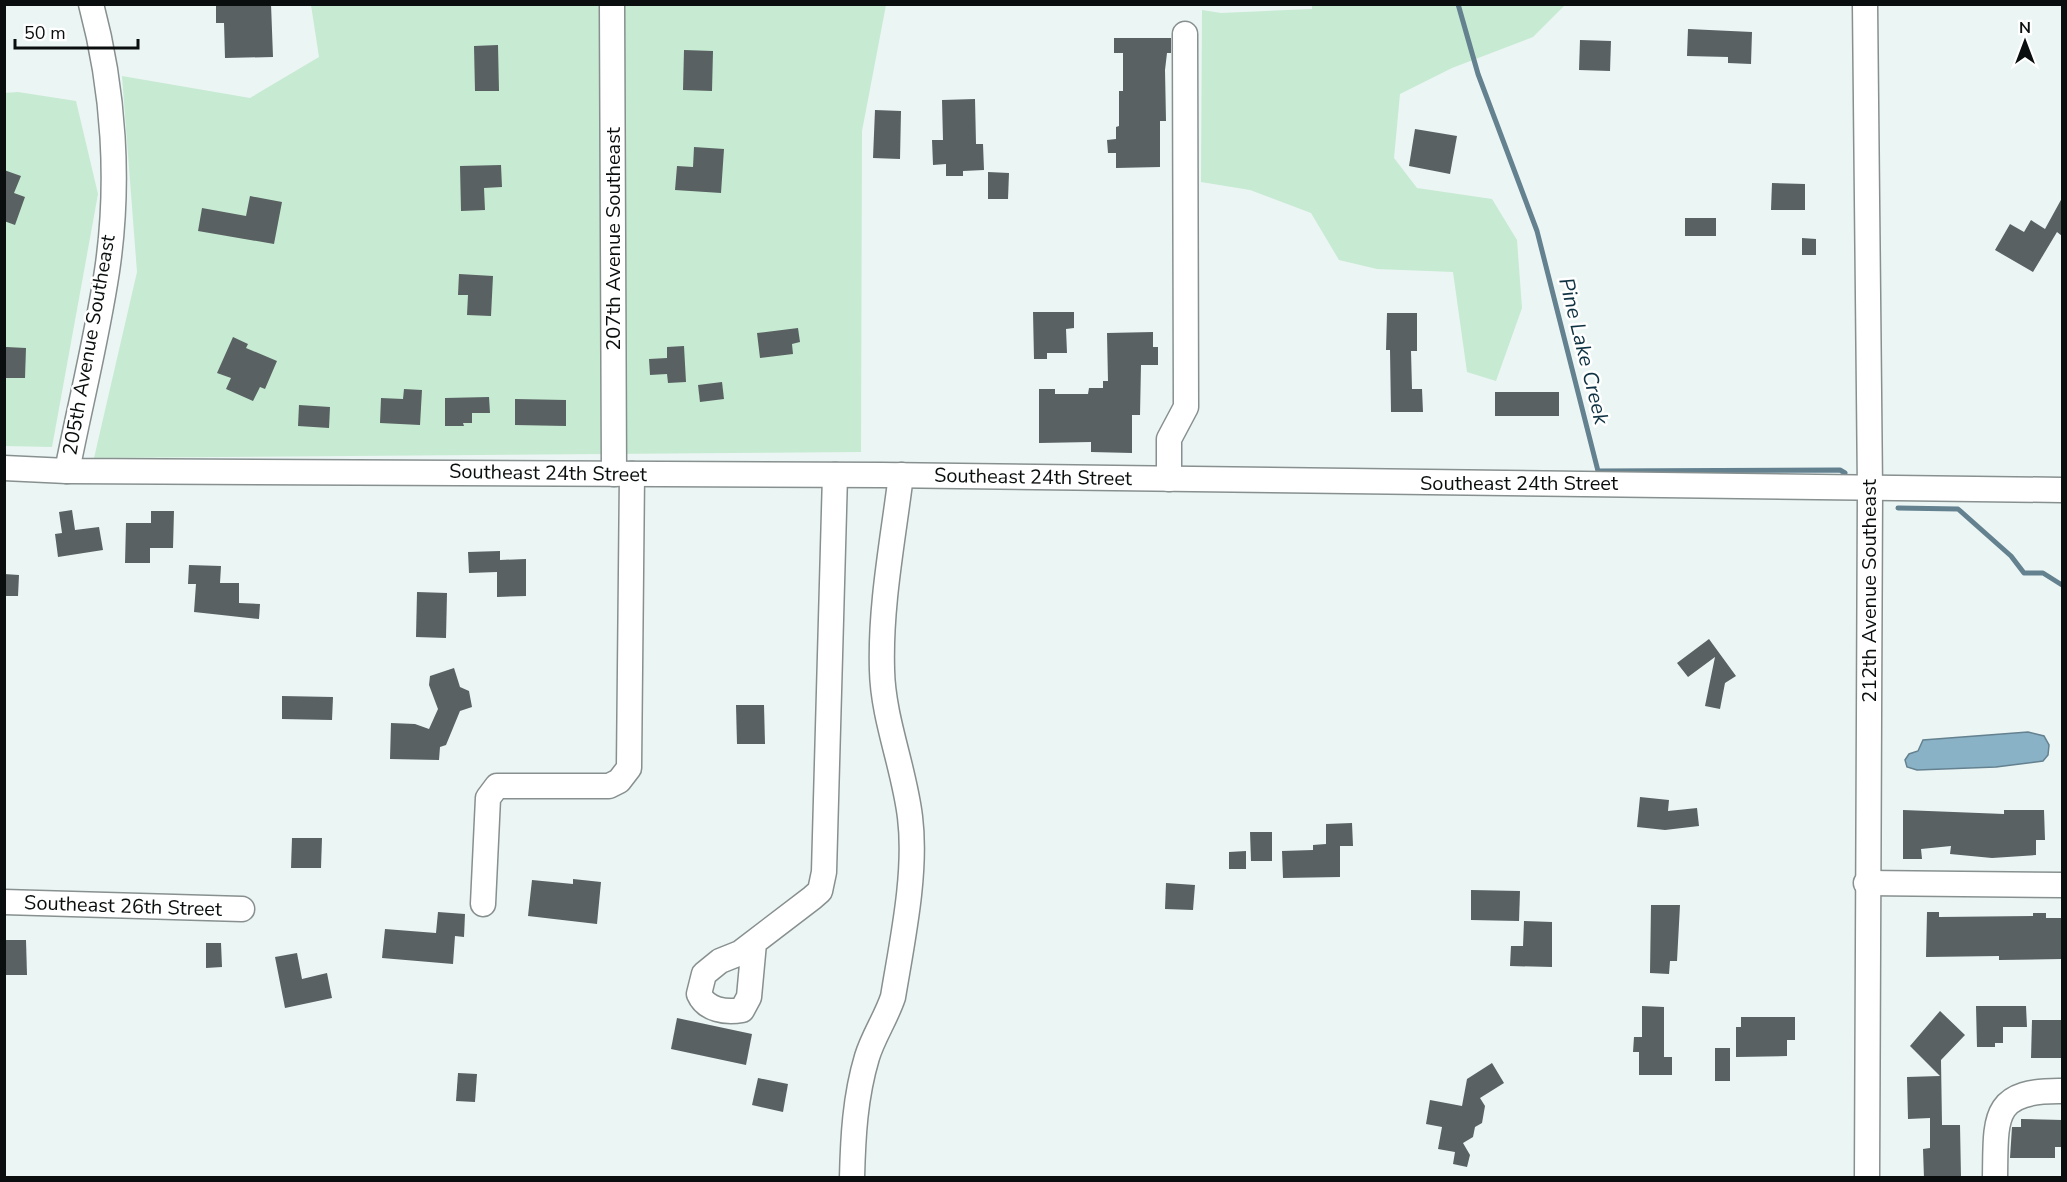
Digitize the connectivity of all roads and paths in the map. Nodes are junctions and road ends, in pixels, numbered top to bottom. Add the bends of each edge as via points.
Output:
1 (91, 4) edge
2 (612, 4) edge
3 (1865, 4) edge
4 (1185, 34) dead end
5 (4, 468) edge
6 (67, 471) junction
7 (623, 474) junction
8 (835, 475) junction
9 (901, 476) junction
10 (1169, 479) junction
11 (1870, 490) junction
12 (2062, 490) edge
13 (1866, 883) junction
14 (2062, 885) edge
15 (4, 902) edge
16 (483, 904) dead end
17 (242, 909) dead end
18 (754, 943) dead end
19 (2062, 1091) edge
20 (852, 1178) edge
21 (1867, 1178) edge
22 (1995, 1178) edge

1 - 6 street, 205th Avenue Southeast via 112,136 110,244
2 - 7 street, 207th Avenue Southeast
3 - 11 street, 212th Avenue Southeast
4 - 10 street via 1186,407 1169,439
5 - 6 street, Southeast 24th Street
6 - 7 street, Southeast 24th Street
7 - 8 street, Southeast 24th Street
7 - 16 street, 207th Avenue Southeast via 629,768 609,786 497,786 488,798
8 - 9 street, Southeast 24th Street
8 - 18 street via 824,872 820,891
9 - 10 street, Southeast 24th Street
9 - 20 street via 884,609 882,670 888,717 909,808 910,869 893,997 868,1055 858,1093
10 - 11 street, Southeast 24th Street via 1642,483
11 - 12 street, Southeast 24th Street
11 - 13 street, 212th Avenue Southeast
13 - 14 street
13 - 21 street, 212th Avenue Southeast
15 - 17 street, Southeast 26th Street
19 - 22 street via 2034,1091 2011,1099 1998,1118

